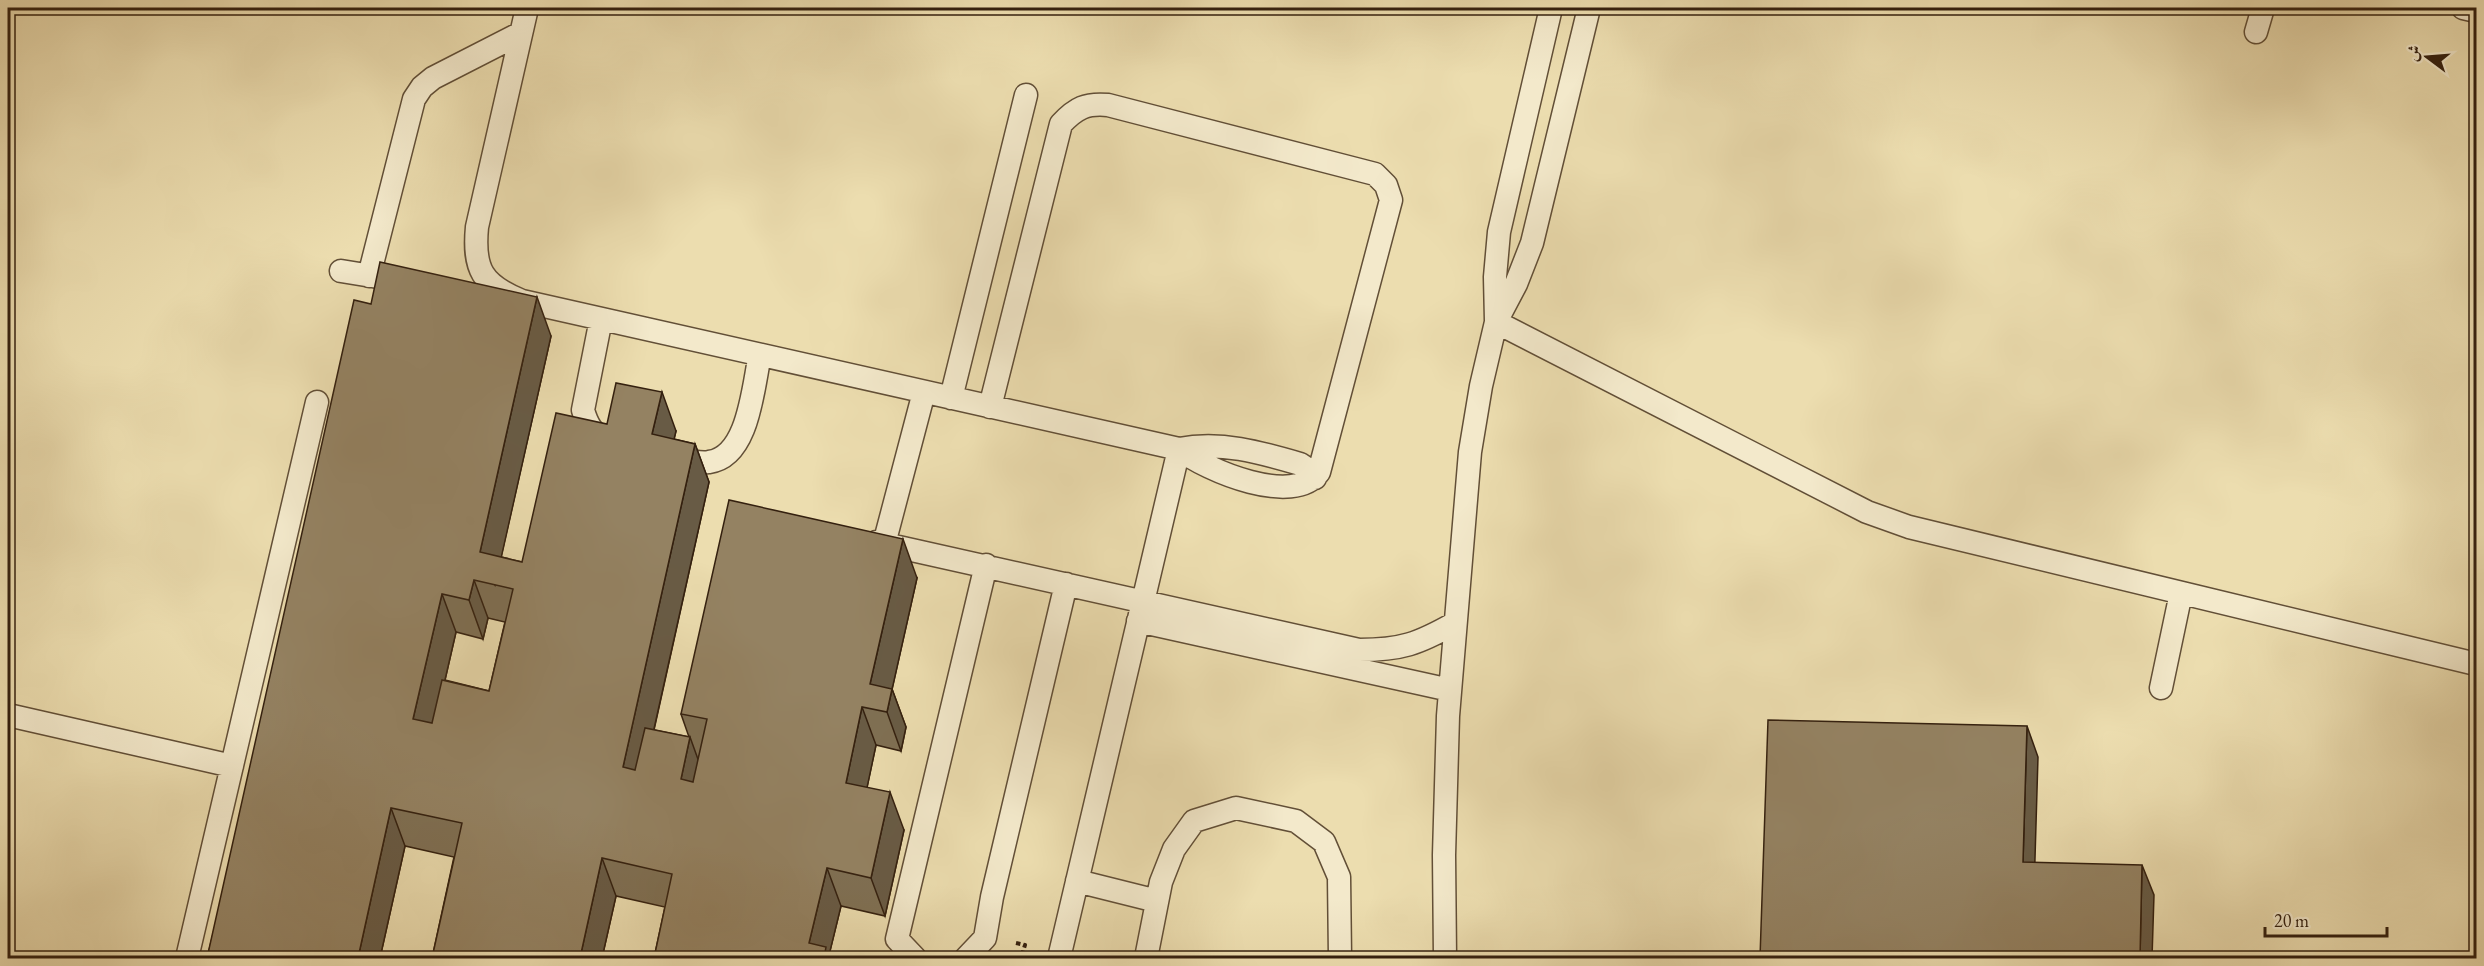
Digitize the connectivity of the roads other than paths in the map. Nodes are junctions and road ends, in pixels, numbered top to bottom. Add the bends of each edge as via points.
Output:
1 (527, 8) edge
2 (1551, 8) edge
3 (1589, 8) edge
4 (2263, 8) edge
5 (2463, 8) edge
6 (2476, 10) edge
7 (2256, 32) dead end
8 (521, 33) junction
9 (1026, 95) dead end
10 (341, 271) dead end
11 (369, 276) junction
12 (405, 282) edge
13 (475, 293) edge
14 (522, 301) junction
15 (601, 319) junction
16 (1496, 322) junction
17 (760, 355) junction
18 (924, 392) junction
19 (951, 398) junction
20 (317, 402) dead end
21 (990, 407) junction
22 (1179, 449) junction
23 (850, 536) edge
24 (884, 544) junction
25 (986, 565) junction
26 (1066, 584) junction
27 (2181, 593) junction
28 (1140, 611) junction
29 (1455, 623) junction
30 (2476, 664) edge
31 (2160, 688) dead end
32 (1450, 690) junction
33 (8, 715) edge
34 (232, 766) junction
35 (1077, 882) junction
36 (1157, 901) junction
37 (187, 958) edge
38 (915, 958) edge
39 (966, 958) edge
40 (1059, 958) edge
41 (1146, 958) edge
42 (1340, 958) edge
43 (1445, 958) edge

1 - 8 lane
2 - 16 lane via 1499,232
3 - 16 lane via 1532,243
4 - 7 lane
5 - 6 lane
8 - 11 lane via 422,87 410,113
8 - 14 lane via 475,251 483,274 500,292
9 - 19 lane
10 - 11 lane
11 - 12 lane
13 - 14 lane
14 - 15 lane
15 - 17 lane
15 - 17 lane via 583,410 587,424 597,436 642,449 709,462 723,457 742,434
16 - 27 lane via 1867,512 1909,527
16 - 29 lane via 1470,452
17 - 18 lane
18 - 19 lane
18 - 24 lane
19 - 21 lane
20 - 34 lane
21 - 22 lane
21 - 22 lane via 1061,124 1073,110 1091,103 1108,105 1375,174 1386,185 1391,200 1323,465 1315,478 1300,464 1224,445
22 - 28 lane
23 - 24 lane
24 - 25 lane
25 - 26 lane
25 - 38 lane via 897,939
26 - 28 lane
26 - 39 lane via 985,938
27 - 30 lane
27 - 31 lane
28 - 29 lane via 1359,650 1392,650 1424,640
28 - 32 lane
28 - 35 lane
29 - 32 lane
32 - 43 lane
33 - 34 lane
34 - 37 lane
35 - 36 lane
35 - 40 lane
36 - 41 lane
36 - 42 lane via 1174,849 1194,821 1236,808 1296,821 1324,842 1339,877

